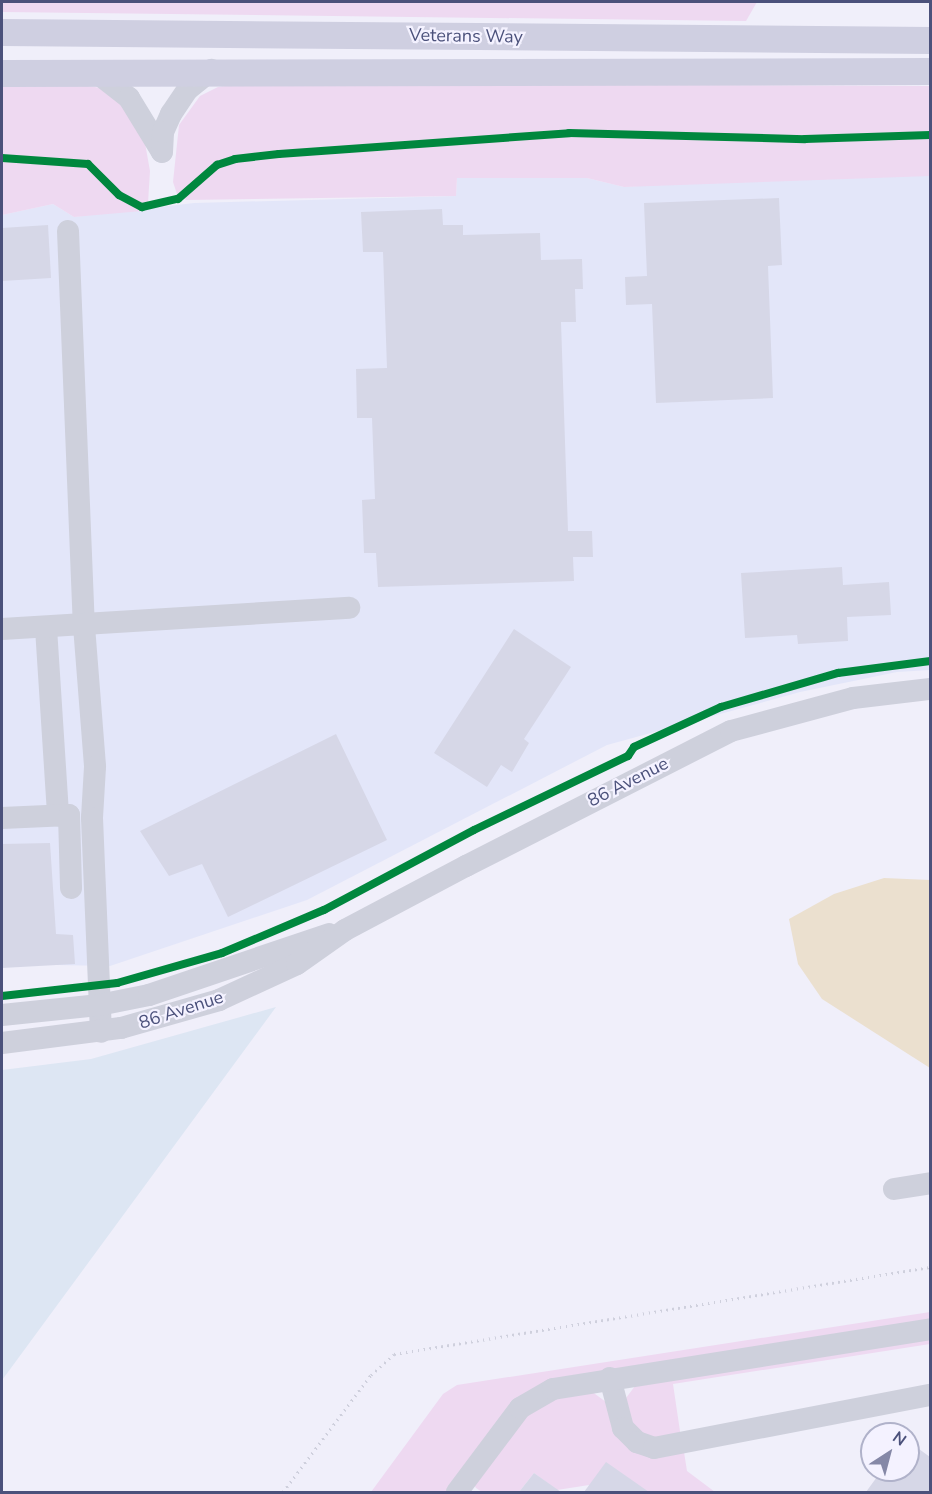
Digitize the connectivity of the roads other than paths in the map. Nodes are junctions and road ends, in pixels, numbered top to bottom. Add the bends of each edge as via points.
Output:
1 (2, 32) edge
2 (69, 32) junction
3 (930, 40) edge
4 (2, 45) edge
5 (212, 70) junction
6 (930, 71) edge
7 (96, 72) junction
8 (2, 73) edge
9 (68, 231) dead end
10 (349, 608) dead end
11 (84, 626) junction
12 (46, 628) junction
13 (2, 629) edge
14 (930, 688) edge
15 (63, 815) junction
16 (2, 818) edge
17 (92, 818) junction
18 (71, 888) dead end
19 (345, 930) junction
20 (99, 1005) junction
21 (2, 1015) edge
22 (101, 1032) junction
23 (2, 1043) edge
24 (930, 1183) edge
25 (894, 1189) dead end
26 (930, 1329) edge
27 (610, 1378) junction
28 (930, 1395) edge
29 (457, 1492) edge

1 - 2 main road, Veterans Way
2 - 3 main road, Veterans Way
2 - 4 main road via 40,43
5 - 6 main road, Veterans Way
5 - 7 main road, Veterans Way
5 - 7 street via 188,90 171,114 163,132 162,152 129,98
7 - 8 main road, Veterans Way
9 - 11 street
10 - 11 street
11 - 12 street
11 - 17 street via 95,767
12 - 13 street
12 - 15 street
14 - 19 street, 86 Avenue via 853,698 731,731
15 - 16 street
15 - 17 street
15 - 18 street
17 - 20 street
19 - 20 street, 86 Avenue via 299,942 182,986
19 - 22 street, 86 Avenue via 297,964 219,1000 150,1022
20 - 21 street, 86 Avenue
20 - 22 street
22 - 23 street, 86 Avenue
24 - 25 street
26 - 27 street
27 - 28 street via 623,1428 637,1442 654,1448
27 - 29 street via 553,1389 520,1408

